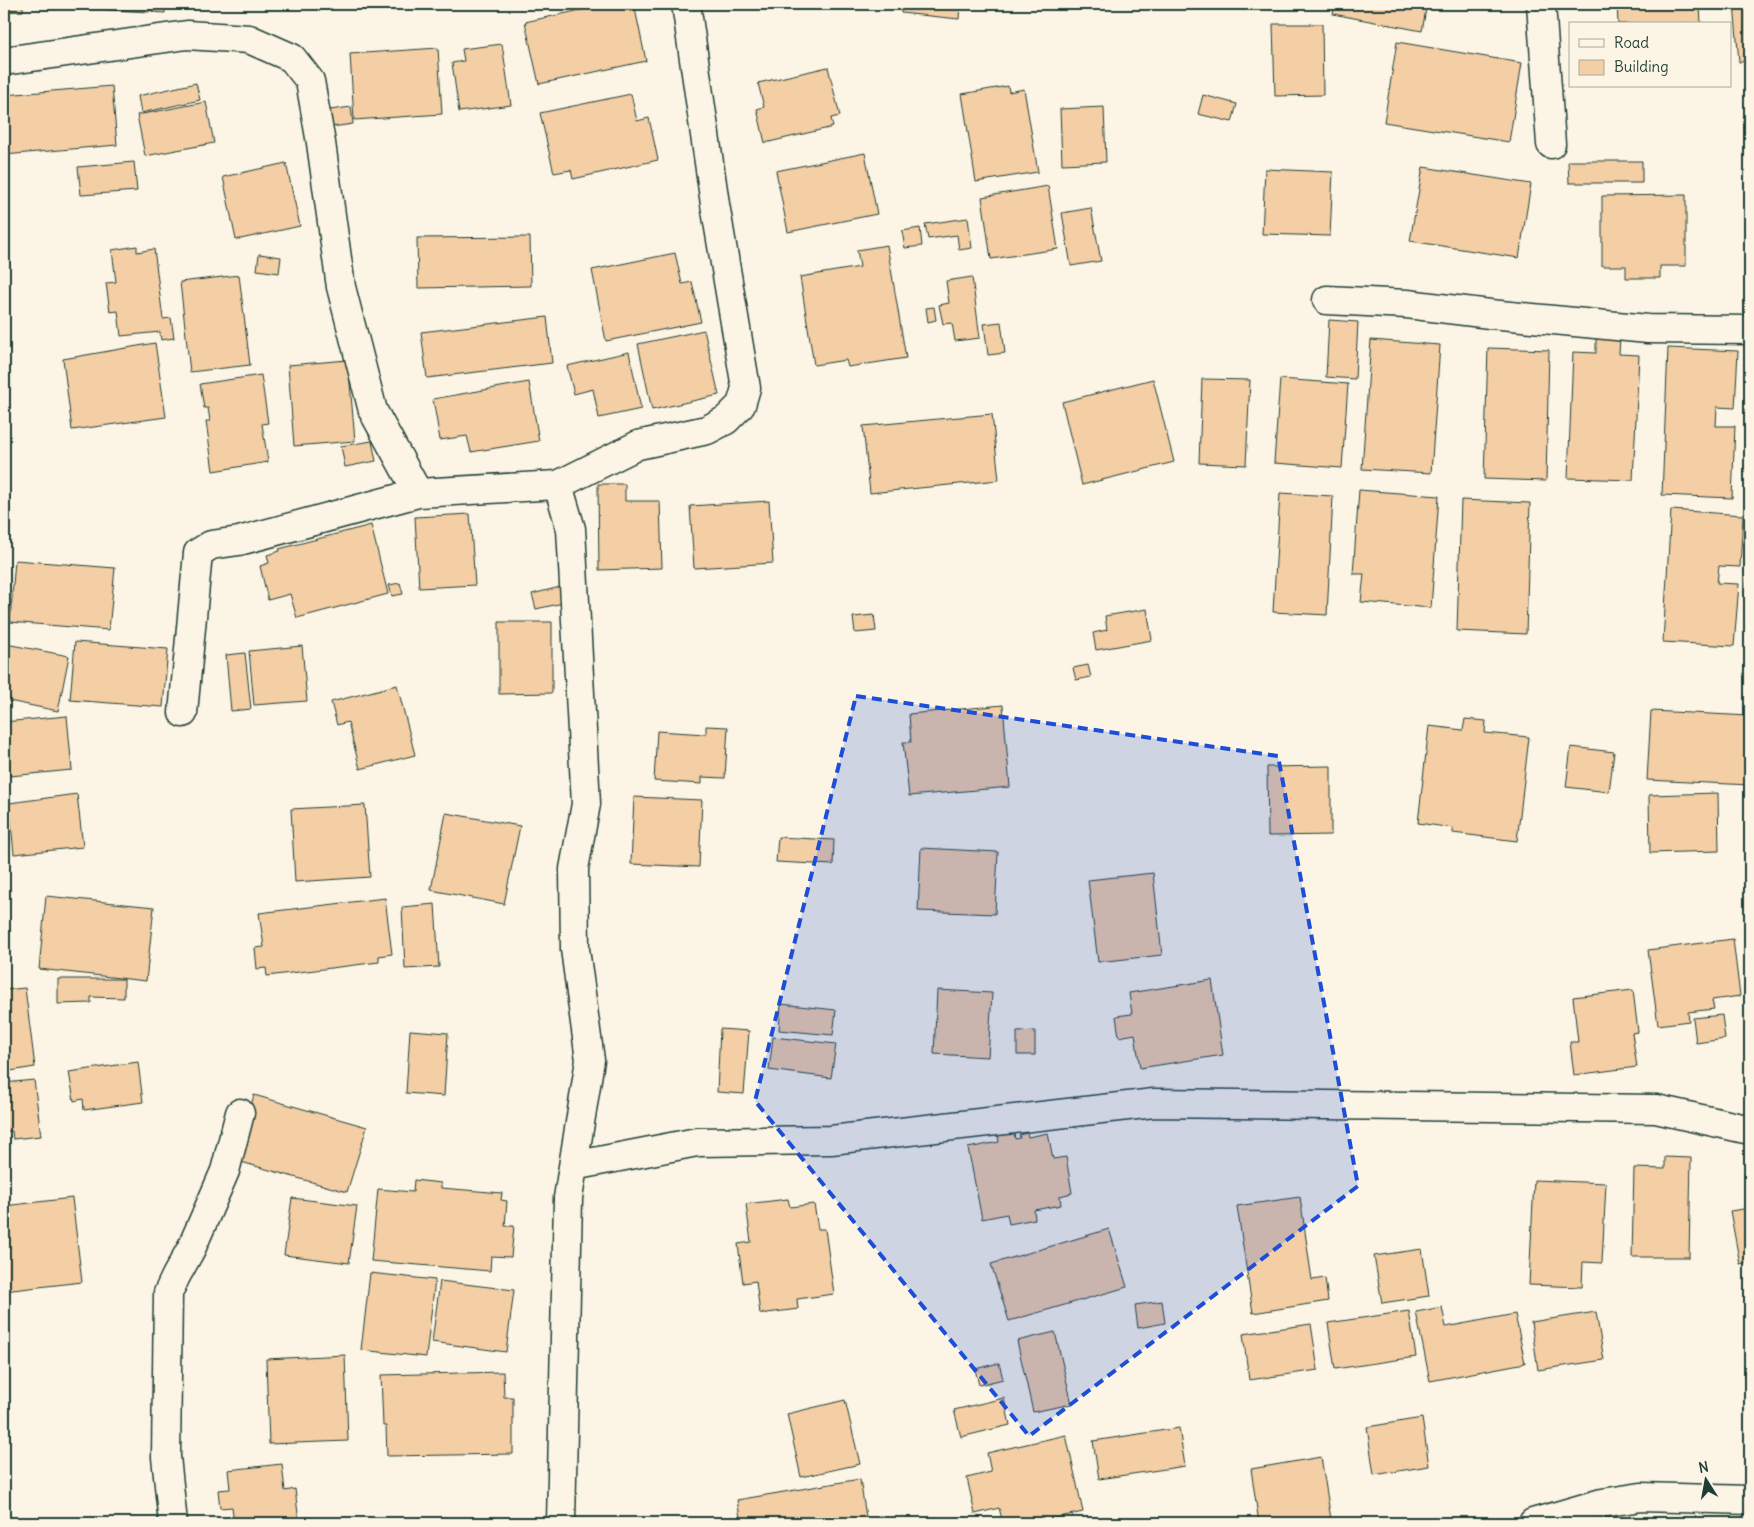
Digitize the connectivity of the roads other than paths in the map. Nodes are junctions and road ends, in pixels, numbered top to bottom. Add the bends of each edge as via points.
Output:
1 (686, 4) edge
2 (1541, 4) edge
3 (4, 61) edge
4 (1551, 144) dead end
5 (1327, 300) dead end
6 (1750, 330) edge
7 (558, 484) junction
8 (418, 493) junction
9 (183, 713) dead end
10 (240, 1113) dead end
11 (1750, 1130) edge
12 (573, 1166) junction
13 (1750, 1500) edge
14 (173, 1523) edge
15 (561, 1523) edge
16 (1533, 1523) edge

1 - 7 street via 746,388 740,405 726,420 707,430 638,445
2 - 4 street
3 - 8 street via 187,35 249,39 292,58 310,82 341,287 373,411
5 - 6 street via 1407,304 1648,329
7 - 8 street
7 - 12 street via 571,529 586,804 574,869 575,950 590,1060
8 - 9 street via 211,545 198,553
10 - 14 street via 225,1171 168,1293 166,1457
11 - 12 street via 1656,1109 1154,1102 830,1140 697,1142
12 - 15 street via 568,1198
13 - 16 street via 1641,1497 1602,1503

